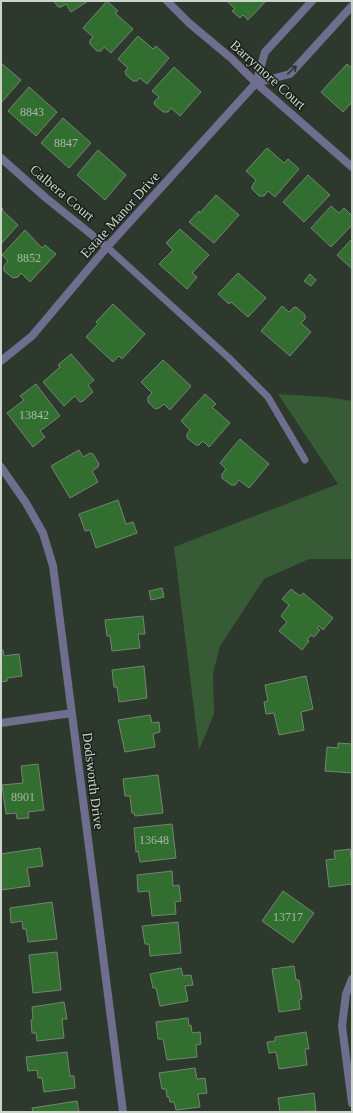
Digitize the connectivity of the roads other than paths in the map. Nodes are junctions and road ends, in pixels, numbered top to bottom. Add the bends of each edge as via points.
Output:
1 (167, 1) edge
2 (312, 1) edge
3 (352, 6) edge
4 (256, 83) junction
5 (1, 158) edge
6 (352, 167) edge
7 (107, 247) junction
8 (1, 361) edge
9 (305, 460) dead end
10 (1, 467) edge
11 (72, 713) junction
12 (1, 723) edge
13 (352, 979) edge
14 (352, 1103) edge
15 (123, 1112) edge

1 - 4 street, Barrymore Court
2 - 4 street, Estate Manor Drive via 265,52
4 -> 3 street via 290,74
4 - 6 street, Barrymore Court
4 - 7 street, Estate Manor Drive
5 - 7 street, Calbera Court
7 - 8 street, Estate Manor Drive via 32,336
7 - 9 lane via 268,397
10 - 11 street, Dodsworth Drive via 26,502 43,533 53,566
11 - 12 street
11 - 15 street, Dodsworth Drive
13 - 14 street via 346,994 342,1026

